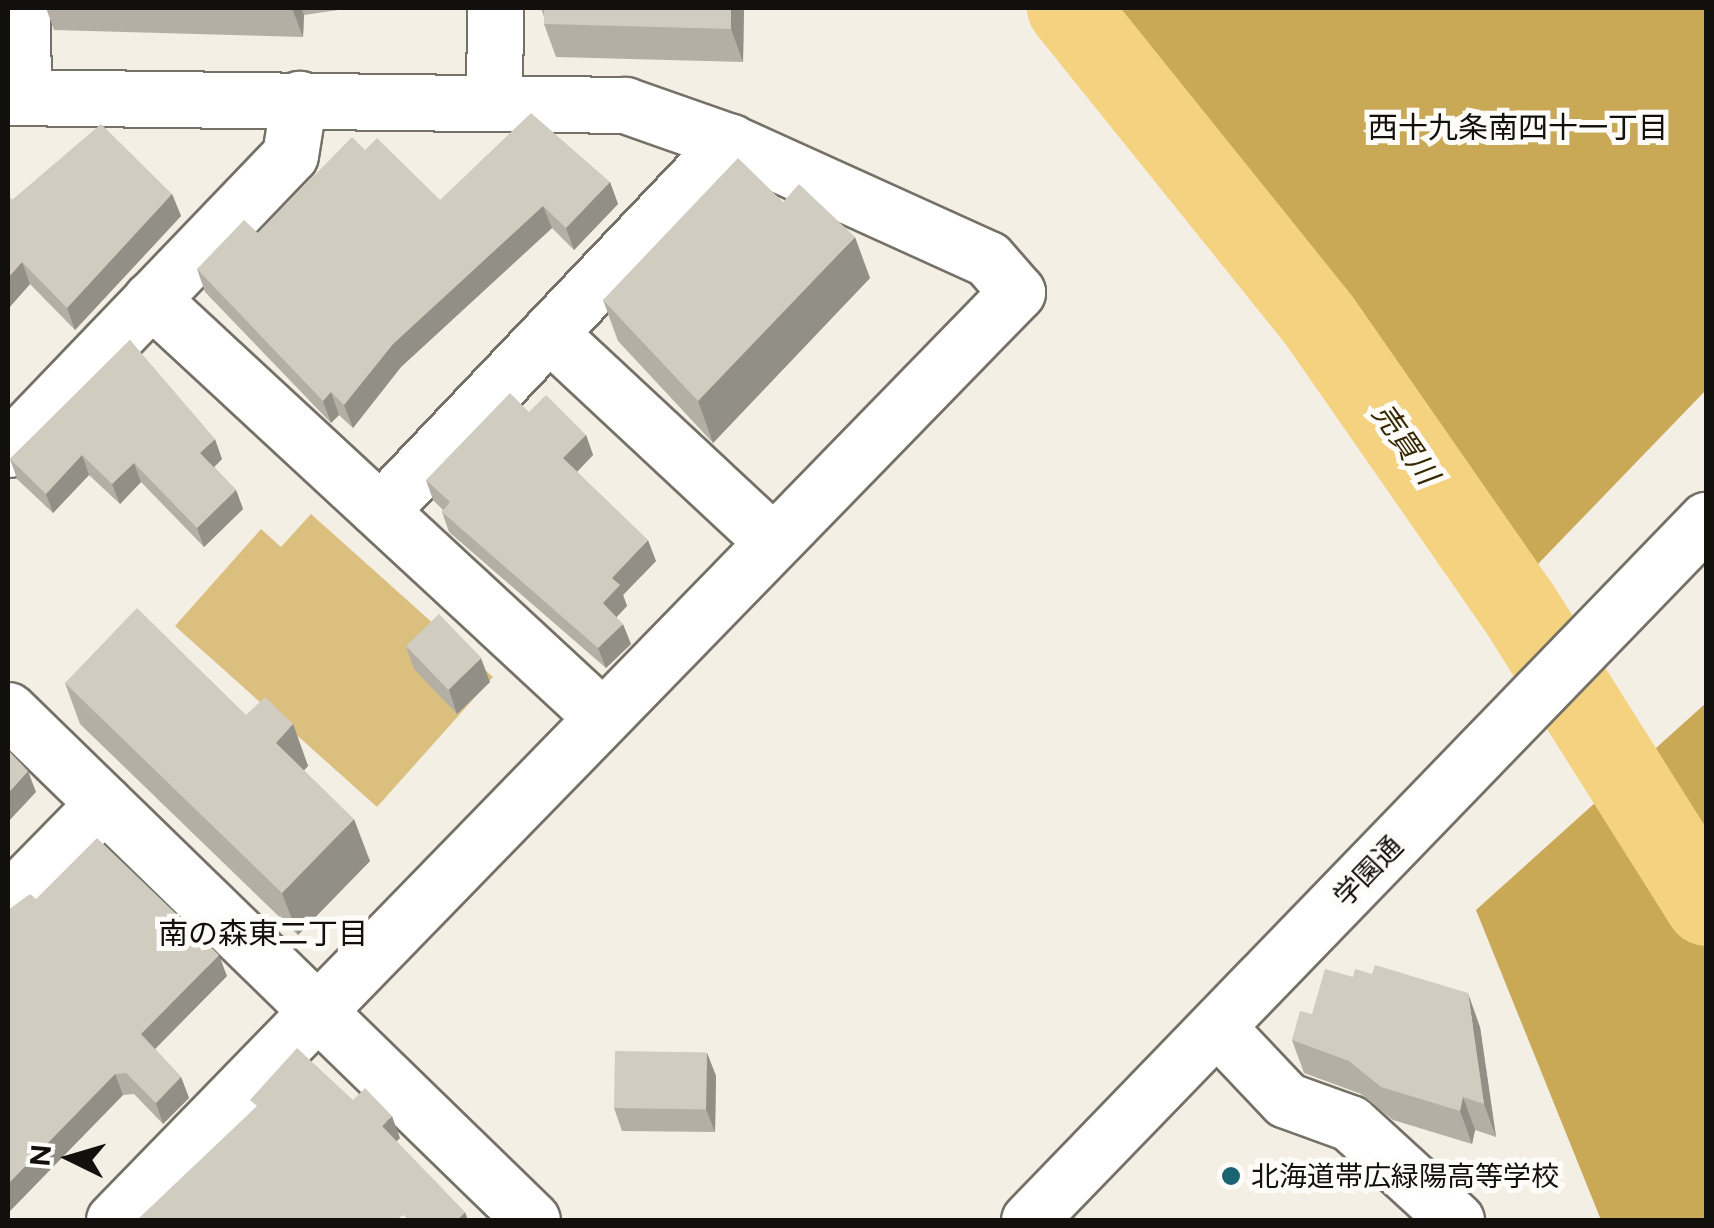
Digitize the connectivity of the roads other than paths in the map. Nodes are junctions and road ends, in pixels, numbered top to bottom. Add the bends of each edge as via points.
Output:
1 (22, 8) edge
2 (495, 8) edge
3 (15, 97) edge
4 (299, 100) junction
5 (494, 102) junction
6 (730, 142) junction
7 (151, 299) junction
8 (549, 333) junction
9 (8, 448) edge
10 (380, 511) junction
11 (1706, 520) edge
12 (771, 540) junction
13 (8, 710) edge
14 (599, 714) junction
15 (104, 802) junction
16 (8, 901) edge
17 (317, 1016) junction
18 (1217, 1027) junction
19 (114, 1220) edge
20 (532, 1220) edge
21 (1029, 1220) edge
22 (1456, 1220) edge

1 - 3 street
2 - 5 street
3 - 4 street
4 - 5 street
4 - 7 street via 290,155
5 - 6 street via 624,105
6 - 8 street
6 - 12 street via 988,260 1018,292
7 - 9 street
7 - 10 street
8 - 10 street
8 - 12 street
10 - 14 street
11 - 18 street, 学園通
12 - 14 street
13 - 15 street
14 - 17 street
15 - 16 street
15 - 17 street
17 - 19 street
17 - 20 street
18 - 21 street, 学園通
18 - 22 street via 1286,1100 1350,1123

